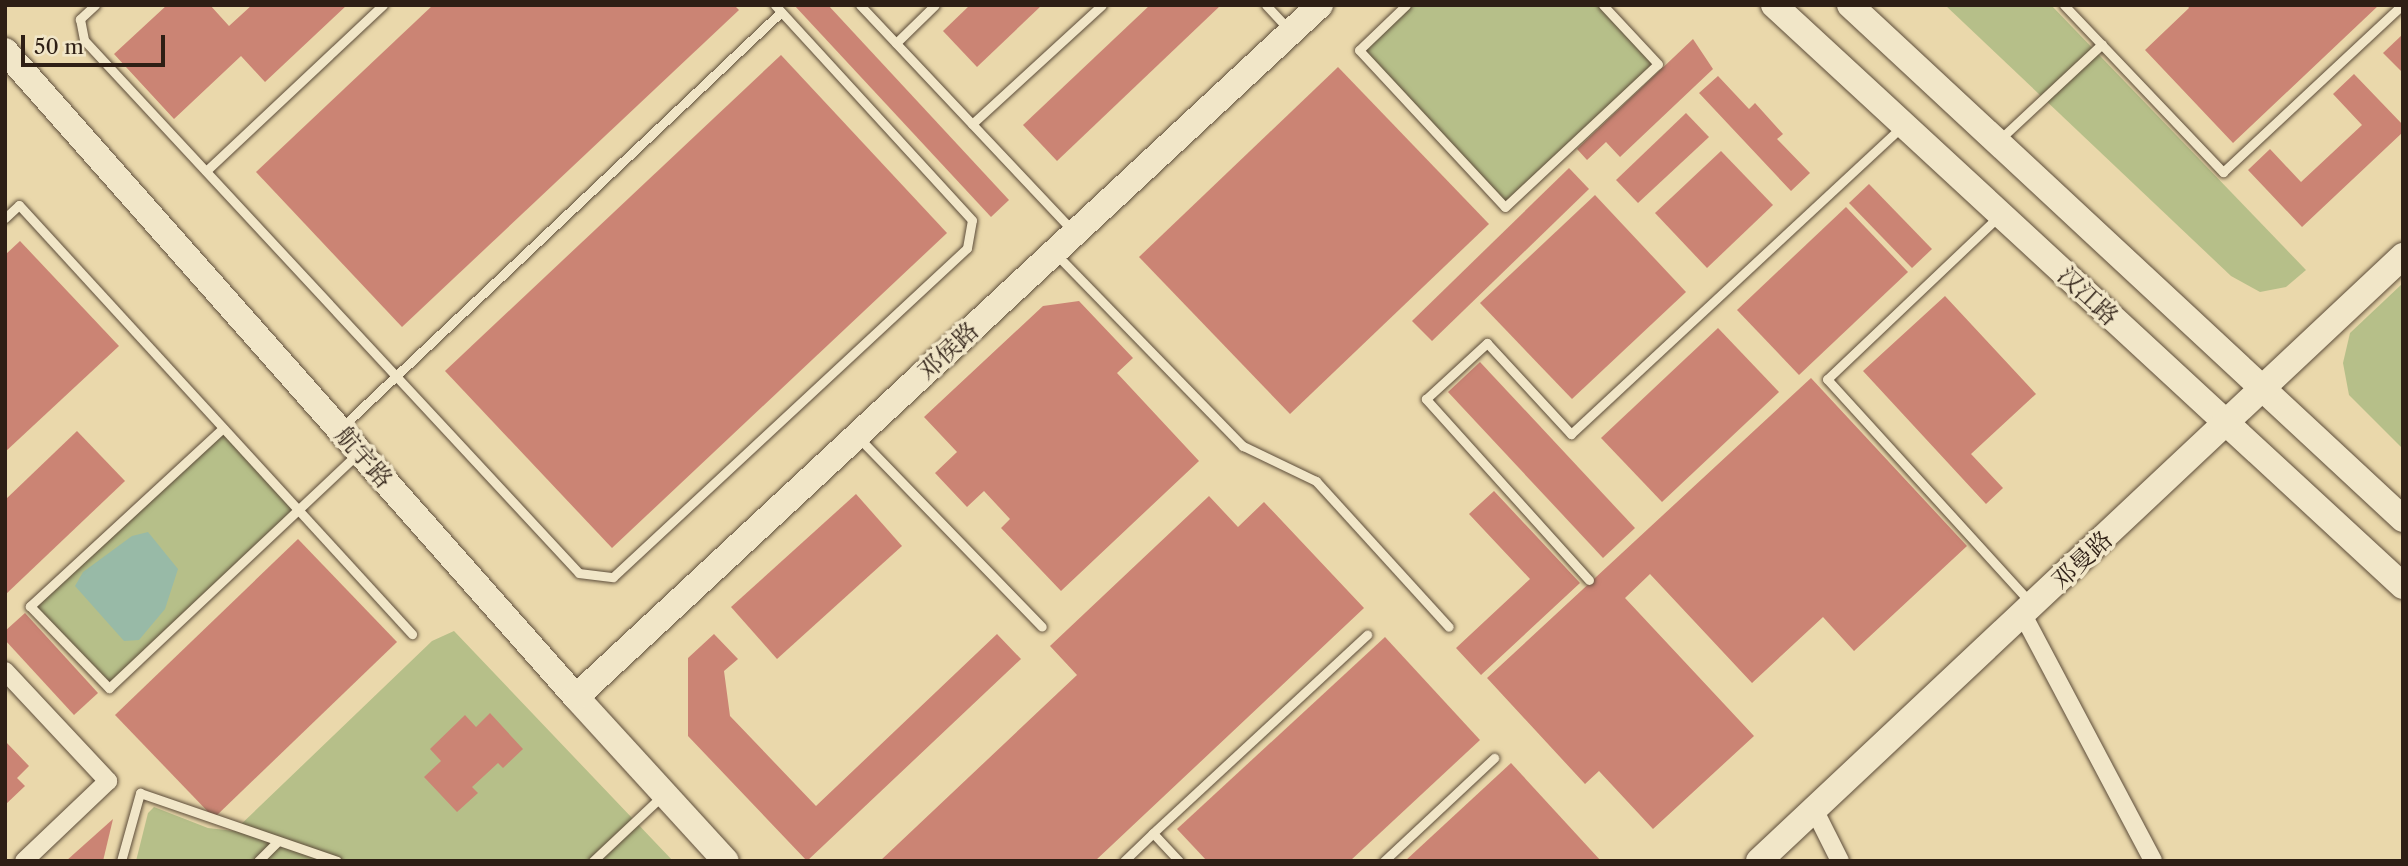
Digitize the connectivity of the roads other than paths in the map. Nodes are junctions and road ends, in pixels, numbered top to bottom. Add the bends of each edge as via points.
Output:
1 (95, 5) edge
2 (383, 5) edge
3 (860, 5) edge
4 (935, 5) edge
5 (1102, 5) edge
6 (1266, 5) edge
7 (1320, 5) edge
8 (1406, 5) edge
9 (1602, 5) edge
10 (1774, 5) edge
11 (1850, 5) edge
12 (2064, 5) edge
13 (2402, 5) edge
14 (778, 9) edge
15 (1291, 33) junction
16 (896, 43) junction
17 (2102, 44) junction
18 (5, 51) edge
19 (972, 124) junction
20 (1903, 125) junction
21 (1997, 142) junction
22 (206, 171) junction
23 (2000, 215) junction
24 (5, 218) edge
25 (1075, 233) junction
26 (1055, 252) junction
27 (2403, 256) edge
28 (397, 376) junction
29 (2264, 390) junction
30 (2228, 424) junction
31 (223, 428) junction
32 (339, 430) junction
33 (857, 436) junction
34 (359, 452) junction
35 (298, 510) junction
36 (2403, 519) edge
37 (1589, 580) dead end
38 (2403, 586) edge
39 (2028, 610) junction
40 (1042, 627) dead end
41 (1449, 627) dead end
42 (412, 634) dead end
43 (1367, 635) dead end
44 (5, 671) edge
45 (576, 697) junction
46 (1494, 758) dead end
47 (664, 794) junction
48 (1814, 809) junction
49 (1153, 833) junction
50 (278, 841) junction
51 (594, 860) edge
52 (24, 861) edge
53 (121, 861) edge
54 (258, 861) edge
55 (337, 861) edge
56 (726, 861) edge
57 (1124, 861) edge
58 (1179, 861) edge
59 (1384, 861) edge
60 (1759, 861) edge
61 (1840, 861) edge
62 (2153, 861) edge

1 - 22 lane via 80,19 85,40
2 - 22 lane
3 - 16 lane
4 - 16 lane
5 - 19 lane
6 - 15 lane
7 - 15 street, 邓侯路
8 - 9 lane via 1359,50 1505,207 1658,64
10 - 20 street, 汉江路
11 - 21 street, 汉江路
12 - 17 lane
13 - 17 lane via 2223,172
14 - 28 lane
14 - 28 lane via 972,220 967,248 613,577 579,573
15 - 25 street, 邓侯路
16 - 19 lane
17 - 21 lane
18 - 32 street, 航宇路
19 - 25 lane
20 - 23 street, 汉江路
20 - 37 lane via 1572,434 1487,343 1426,399
21 - 29 street, 汉江路
22 - 28 lane
23 - 30 street, 汉江路
23 - 39 lane via 1827,379
24 - 31 lane via 19,205
25 - 26 street, 邓侯路
26 - 33 street, 邓侯路
26 - 41 lane via 1242,446 1316,481
27 - 29 street, 邓曼路
28 - 32 lane
29 - 30 street, 邓曼路
29 - 36 street, 汉江路
30 - 38 street, 汉江路
30 - 39 street, 邓曼路
31 - 35 lane
31 - 35 lane via 30,606 109,688
32 - 34 street, 航宇路
33 - 40 lane
33 - 45 street, 邓侯路
34 - 35 lane
34 - 45 street, 航宇路
35 - 42 lane
39 - 48 street, 邓曼路
39 - 62 street
43 - 49 lane
44 - 52 street via 108,781
45 - 47 street, 航宇路
46 - 59 lane
47 - 51 lane
47 - 56 street, 航宇路
48 - 60 street, 邓曼路
48 - 61 street
49 - 57 lane
49 - 58 lane
50 - 53 lane via 140,793
50 - 54 lane
50 - 55 lane

